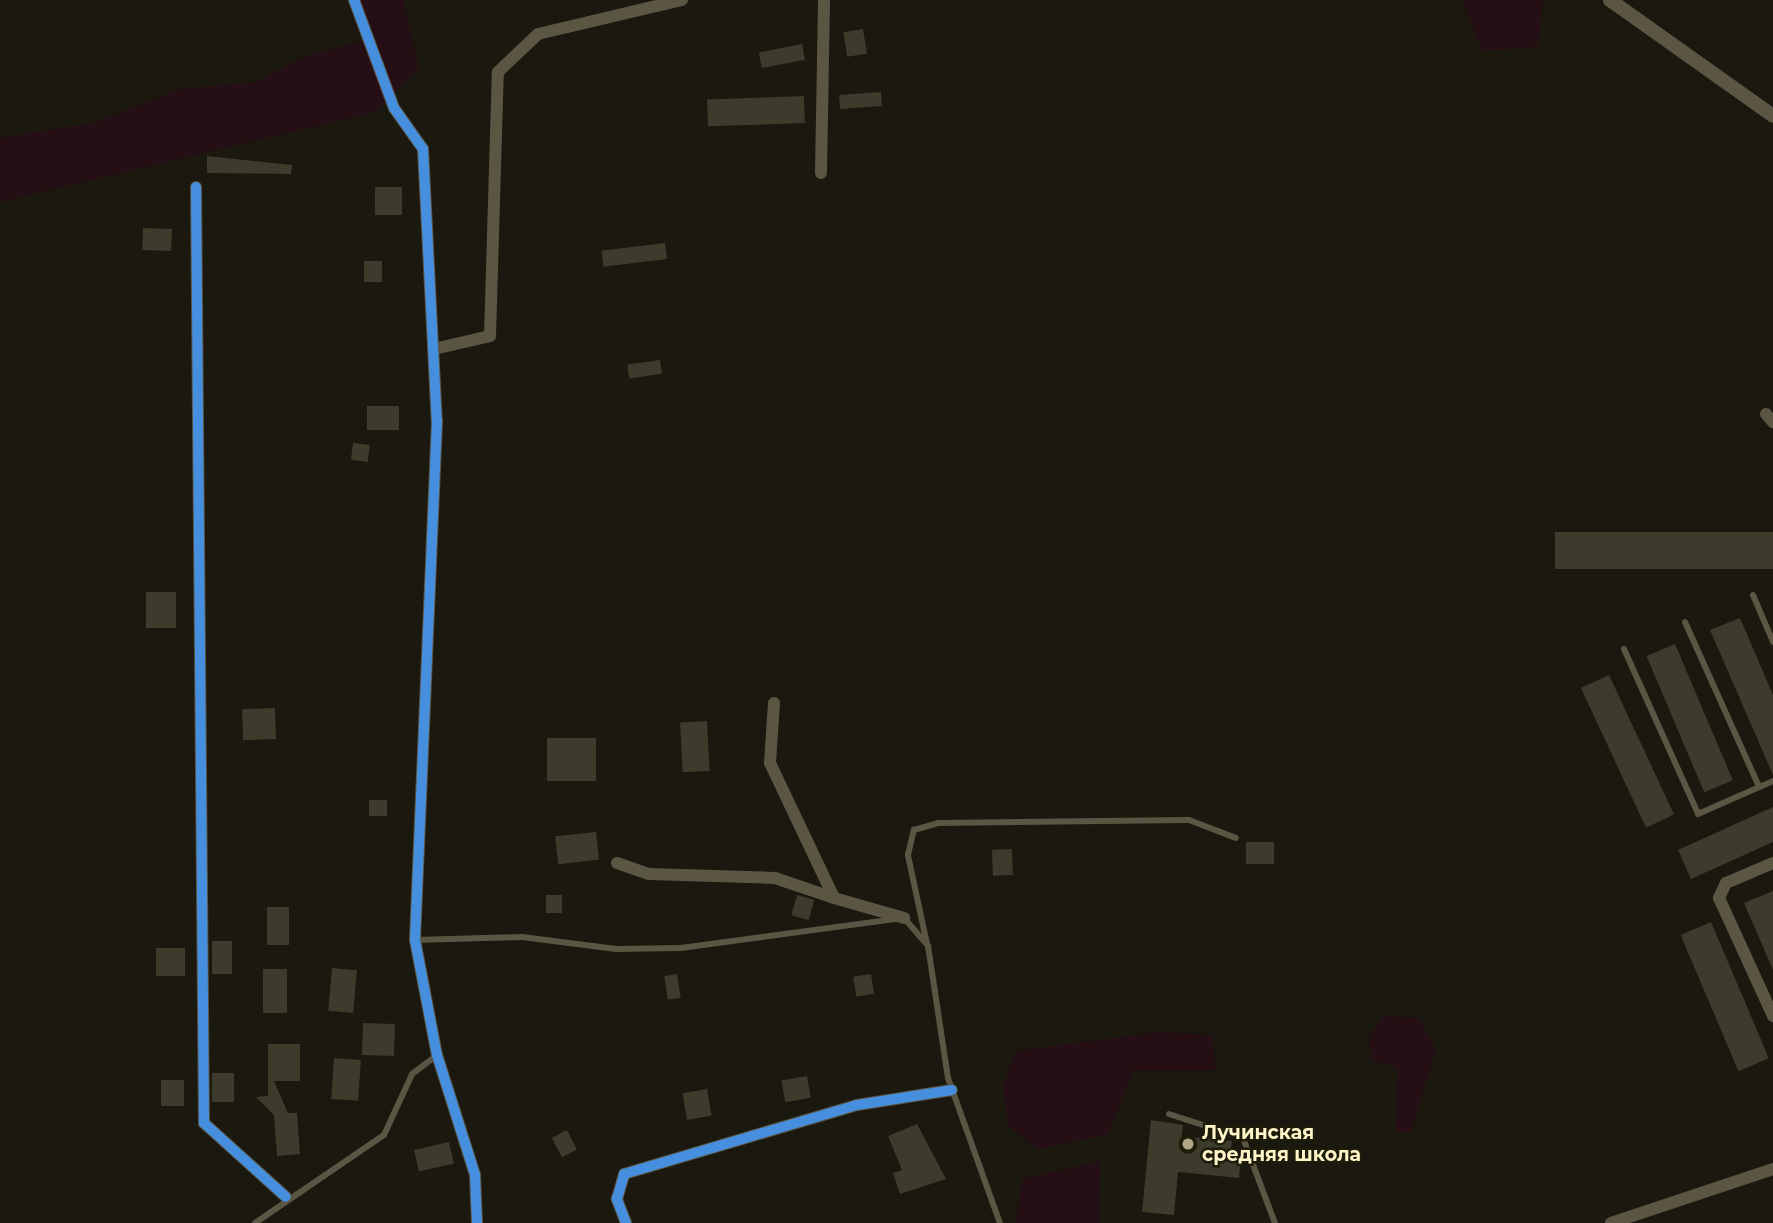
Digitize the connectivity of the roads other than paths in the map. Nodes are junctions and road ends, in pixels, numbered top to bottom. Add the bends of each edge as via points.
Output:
1 (354, 0) edge
2 (672, 0) edge
3 (682, 0) edge
4 (824, 0) edge
5 (1610, 0) edge
6 (1773, 117) edge
7 (821, 173) dead end
8 (196, 187) dead end
9 (434, 349) junction
10 (1752, 595) dead end
11 (1685, 622) dead end
12 (1773, 642) edge
13 (1624, 649) dead end
14 (774, 703) dead end
15 (1773, 781) edge
16 (1759, 788) junction
17 (1236, 838) dead end
18 (617, 863) dead end
19 (1773, 863) edge
20 (834, 898) junction
21 (904, 918) junction
22 (415, 940) junction
23 (928, 946) junction
24 (1773, 1016) edge
25 (437, 1055) junction
26 (952, 1090) junction
27 (1169, 1114) dead end
28 (1773, 1169) edge
29 (286, 1197) junction
30 (255, 1223) edge
31 (478, 1223) edge
32 (625, 1223) edge
33 (1000, 1223) edge
34 (1275, 1223) edge
35 (1611, 1223) edge

1 - 9 street via 394,108 423,149
2 - 3 street
2 - 9 street via 538,34 498,72 490,336
4 - 7 street
5 - 6 street
8 - 29 street via 204,1123
9 - 22 street via 438,421
10 - 12 lane
11 - 16 lane
13 - 16 lane via 1698,814
14 - 20 street via 770,763
15 - 16 lane
17 - 23 lane via 1189,820 938,823 914,830 908,855
18 - 20 street via 649,874 775,878
19 - 24 street via 1727,883 1719,898
20 - 21 street
21 - 22 lane via 681,948 616,949 522,937
21 - 23 lane
22 - 25 street
23 - 26 lane
25 - 29 lane via 412,1074 384,1135 334,1172
25 - 31 street via 475,1175
26 - 32 street via 857,1105 624,1174 617,1199
26 - 33 lane
27 - 34 lane via 1243,1138
28 - 35 street
29 - 30 lane

